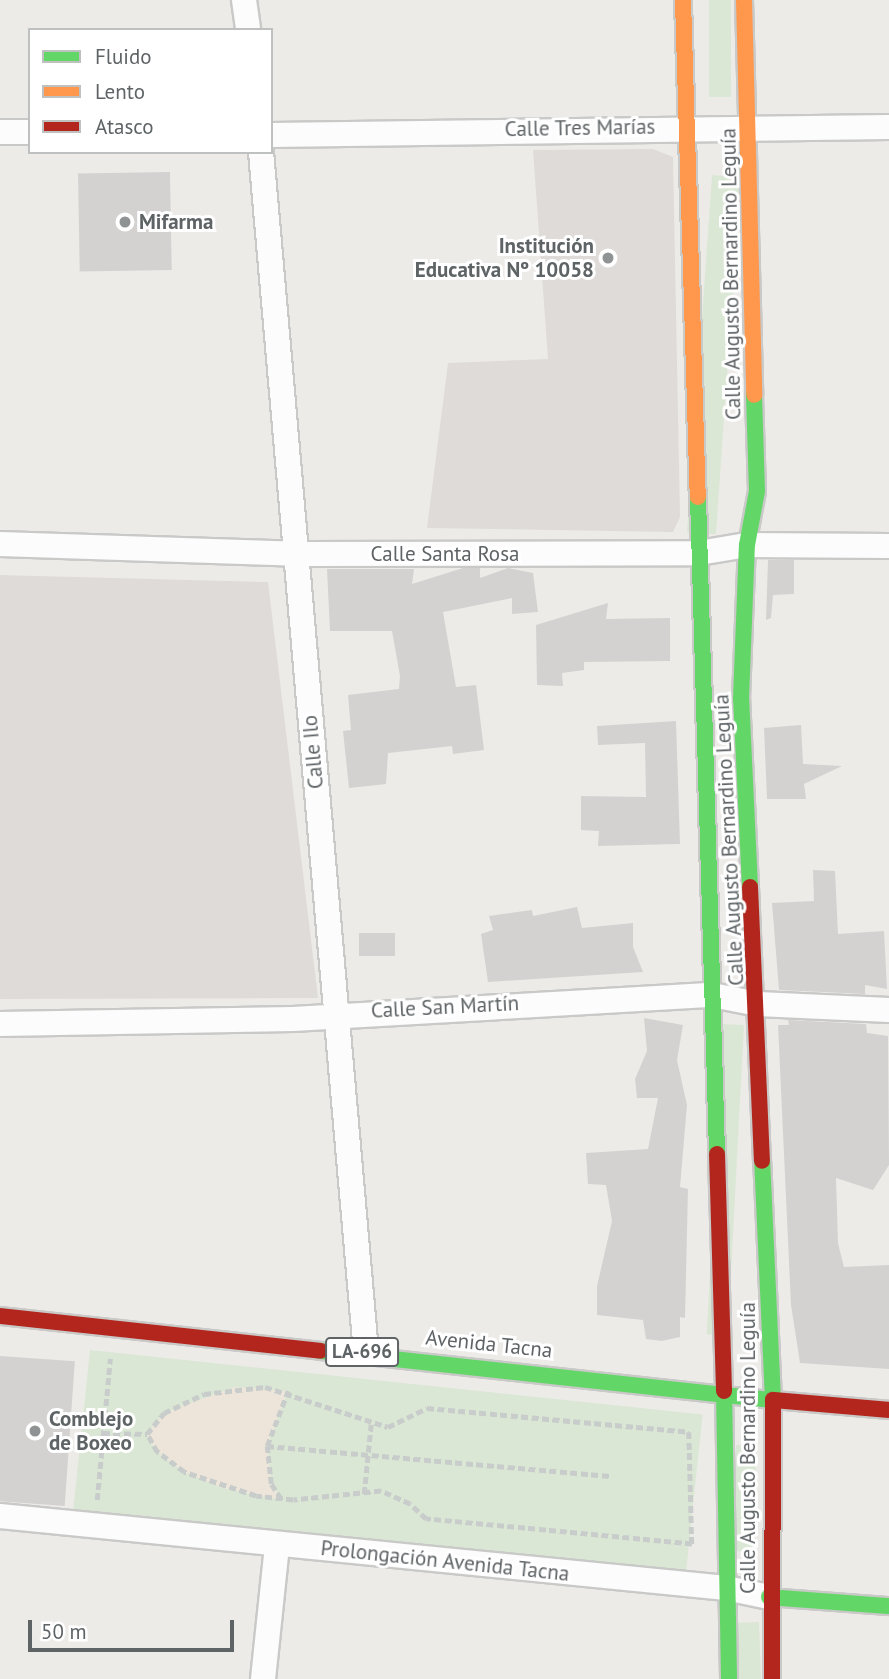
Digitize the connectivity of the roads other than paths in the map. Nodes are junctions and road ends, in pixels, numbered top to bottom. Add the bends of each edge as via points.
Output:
1 (244, 0) edge
2 (683, 0) edge
3 (744, 0) edge
4 (248, 28) edge
5 (686, 126) junction
6 (889, 127) edge
7 (750, 131) junction
8 (0, 132) edge
9 (28, 132) edge
10 (273, 135) edge
11 (261, 154) edge
12 (0, 544) edge
13 (747, 545) junction
14 (889, 546) edge
15 (699, 553) junction
16 (296, 554) junction
17 (712, 995) junction
18 (758, 1004) junction
19 (889, 1010) edge
20 (336, 1013) junction
21 (0, 1024) edge
22 (0, 1315) edge
23 (366, 1352) junction
24 (724, 1391) junction
25 (774, 1400) junction
26 (889, 1410) edge
27 (0, 1516) edge
28 (277, 1545) junction
29 (726, 1588) junction
30 (769, 1597) junction
31 (889, 1606) edge
32 (263, 1679) edge
33 (729, 1679) edge
34 (772, 1679) edge

1 - 4 street
2 - 5 main road, Calle Augusto Bernardino Leguía
3 - 7 main road, Calle Augusto Bernardino Leguía
5 - 7 street, Calle Tres Marías
5 - 10 street, Calle Tres Marías
5 - 15 main road, Calle Augusto Bernardino Leguía
6 - 7 street, Calle Tres Marías
7 - 13 main road, Calle Augusto Bernardino Leguía via 757,491
8 - 9 street
11 - 16 street, Calle Ilo
12 - 16 street, Calle Santa Rosa
13 - 14 street, Calle Santa Rosa
13 - 15 street, Calle Santa Rosa
13 - 18 main road, Calle Augusto Bernardino Leguía via 741,699
15 - 16 street, Calle Santa Rosa
15 - 17 main road, Calle Augusto Bernardino Leguía
16 - 20 street, Calle Ilo
17 - 18 street, Calle San Martín
17 - 20 street, Calle San Martín
17 - 24 main road, Calle Augusto Bernardino Leguía
18 - 19 street, Calle San Martín
18 - 25 main road, Calle Augusto Bernardino Leguía
20 - 21 street, Calle San Martín via 293,1019
20 - 23 street, Calle Ilo
22 - 23 main road, Avenida Tacna / LA-696
23 - 24 main road, Avenida Tacna / LA-696
24 - 25 main road, Avenida Tacna / LA-696
24 - 29 main road, Calle Augusto Bernardino Leguía
25 - 26 main road, Avenida Tacna / LA-696
25 - 30 main road, Calle Augusto Bernardino Leguía
27 - 28 street, Prolongación Avenida Tacna
28 - 29 street, Prolongación Avenida Tacna
28 - 32 street
29 - 30 street, Prolongación Avenida Tacna
29 - 33 main road, Calle Augusto Bernardino Leguía
30 - 31 main road, Prolongación Avenida Tacna
30 - 34 main road, Calle Augusto Bernardino Leguía

